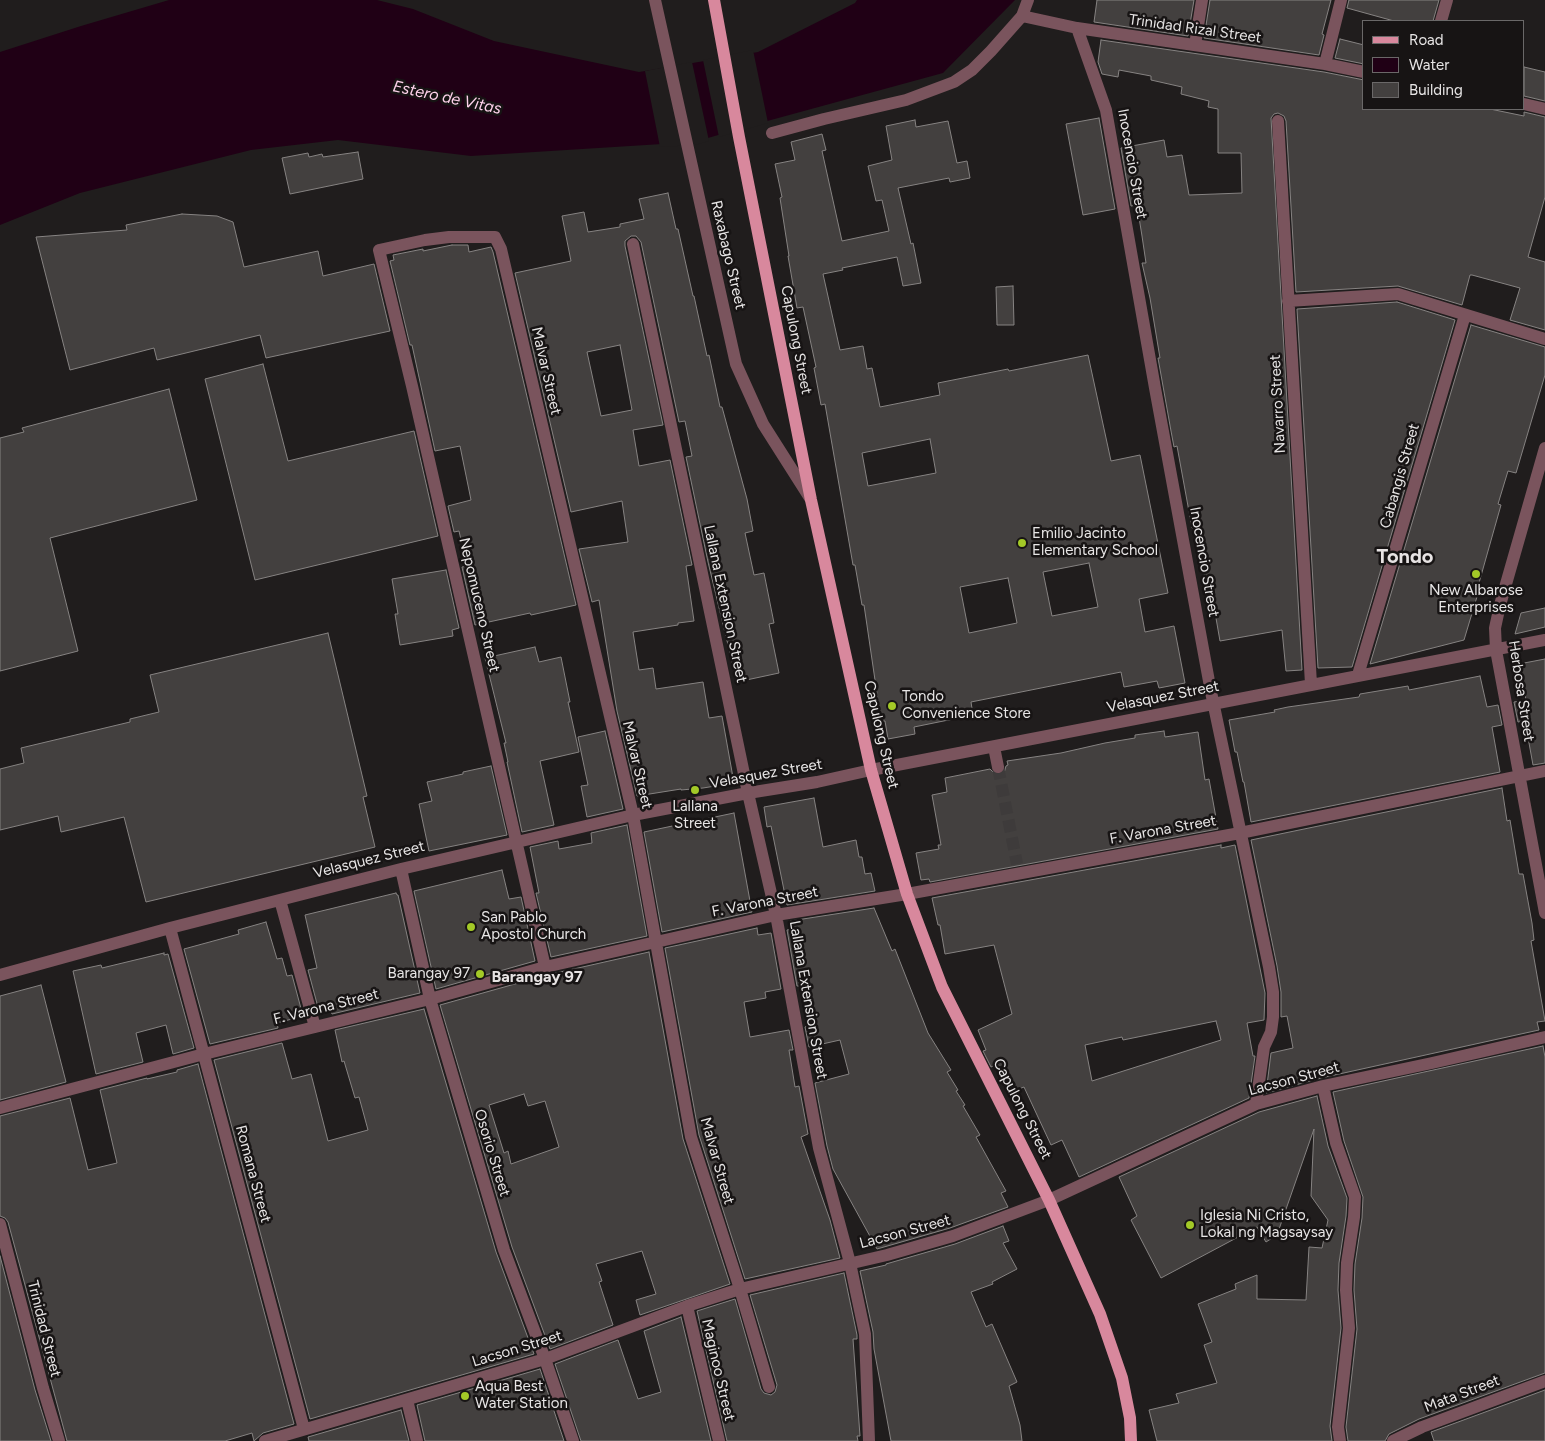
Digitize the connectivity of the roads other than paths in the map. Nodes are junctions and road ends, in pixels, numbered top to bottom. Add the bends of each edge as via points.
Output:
1 (655, 0) edge
2 (714, 0) edge
3 (1028, 0) edge
4 (1202, 0) edge
5 (1341, 0) edge
6 (1447, 0) edge
7 (1022, 16) junction
8 (1441, 20) edge
9 (1078, 28) junction
10 (1194, 45) junction
11 (1324, 64) junction
12 (1362, 72) edge
13 (1525, 104) edge
14 (1545, 109) edge
15 (1278, 121) dead end
16 (772, 133) dead end
17 (633, 244) dead end
18 (501, 249) joint
19 (1288, 301) junction
20 (1464, 315) junction
21 (1545, 339) edge
22 (1545, 448) edge
23 (811, 500) junction
24 (1545, 640) edge
25 (1496, 650) junction
26 (1358, 675) junction
27 (1310, 684) junction
28 (1214, 703) junction
29 (994, 747) junction
30 (998, 767) tunnel mouth
31 (871, 770) junction
32 (1545, 771) edge
33 (1519, 777) junction
34 (748, 793) junction
35 (633, 815) junction
36 (1240, 833) junction
37 (516, 841) junction
38 (401, 869) junction
39 (907, 894) junction
40 (280, 900) junction
41 (1545, 913) edge
42 (776, 915) junction
43 (170, 928) junction
44 (654, 942) junction
45 (545, 967) junction
46 (0, 975) edge
47 (430, 999) junction
48 (315, 1027) junction
49 (1545, 1037) edge
50 (204, 1054) junction
51 (1323, 1086) junction
52 (1256, 1104) junction
53 (0, 1108) edge
54 (1049, 1200) junction
55 (0, 1224) edge
56 (850, 1263) junction
57 (740, 1289) junction
58 (687, 1306) junction
59 (545, 1359) junction
60 (1545, 1381) edge
61 (769, 1387) dead end
62 (407, 1400) junction
63 (304, 1428) junction
64 (288, 1437) edge
65 (59, 1441) edge
66 (265, 1441) edge
67 (417, 1441) edge
68 (573, 1441) edge
69 (719, 1441) edge
70 (870, 1441) edge
71 (1132, 1441) edge
72 (1340, 1441) edge
73 (1393, 1441) edge

1 - 23 street, Raxabago Street via 736,364 763,424
2 - 23 main road, Capulong Street
3 - 7 street
4 - 10 street
5 - 11 street
6 - 8 street
7 - 9 street, Trinidad Rizal Street
7 - 16 street via 972,70 954,82 906,100
9 - 10 street, Trinidad Rizal Street
9 - 28 street, Inocencio Street via 1106,110
10 - 11 street, Trinidad Rizal Street
11 - 12 street, Trinidad Rizal Street
13 - 14 street
15 - 19 street, Navarro Street
17 - 34 street, Lallana Extension Street
18 - 35 street, Malvar Street
18 - 37 street, Nepomuceno Street via 495,237 449,237 379,250
19 - 20 street via 1398,294
19 - 27 street, Navarro Street
20 - 21 street
20 - 26 street, Cabangis Street
22 - 25 street, Herbosa Street via 1500,605 1495,628
23 - 31 main road, Capulong Street
24 - 25 street, Velasquez Street
25 - 26 street, Velasquez Street
25 - 33 street, Herbosa Street
26 - 27 street, Velasquez Street
27 - 28 street, Velasquez Street
28 - 29 street, Velasquez Street
28 - 36 street, Inocencio Street
29 - 30 street
29 - 31 street, Velasquez Street
31 - 34 street, Velasquez Street
31 - 39 main road, Capulong Street
32 - 33 street, F. Varona Street
33 - 36 street, F. Varona Street
33 - 41 street, Herbosa Street
34 - 35 street, Velasquez Street
34 - 42 street, Lallana Extension Street
35 - 37 street, Velasquez Street
35 - 44 street, Malvar Street
36 - 39 street, F. Varona Street via 1018,869
36 - 52 street, Inocencio Street via 1272,992 1271,1032 1264,1047
37 - 38 street, Velasquez Street
37 - 45 street, Nepomuceno Street
38 - 40 street, Velasquez Street
38 - 47 street, Osorio Street
39 - 42 street, F. Varona Street
39 - 54 main road, Capulong Street via 942,987
40 - 43 street, Velasquez Street
40 - 48 street
42 - 44 street, F. Varona Street
42 - 56 street, Lallana Extension Street via 819,1148
43 - 46 street, Velasquez Street
43 - 50 street, Romana Street
44 - 45 street, F. Varona Street
44 - 57 street, Malvar Street via 691,1137
45 - 47 street, F. Varona Street
47 - 48 street, F. Varona Street
47 - 59 street, Osorio Street via 504,1250
48 - 50 street, F. Varona Street
49 - 51 street, Lacson Street
50 - 53 street, F. Varona Street
50 - 63 street, Romana Street
51 - 52 street, Lacson Street
51 - 72 street via 1336,1143 1355,1197 1347,1263 1349,1328 1338,1426
52 - 54 street, Lacson Street
54 - 56 street, Lacson Street via 953,1236
54 - 71 main road, Capulong Street via 1106,1331 1122,1378
55 - 65 street, Trinidad Street
56 - 57 street, Lacson Street
56 - 70 street, Lallana Extension Street via 865,1334
57 - 58 street, Lacson Street
57 - 61 street, Malvar Street
58 - 59 street, Lacson Street
58 - 69 street, Maginoo Street
59 - 62 street, Lacson Street
59 - 68 street, Osorio Street
60 - 73 street, Mata Street
62 - 63 street, Lacson Street
62 - 67 street
63 - 64 street, Lacson Street
64 - 66 street, Lacson Street

